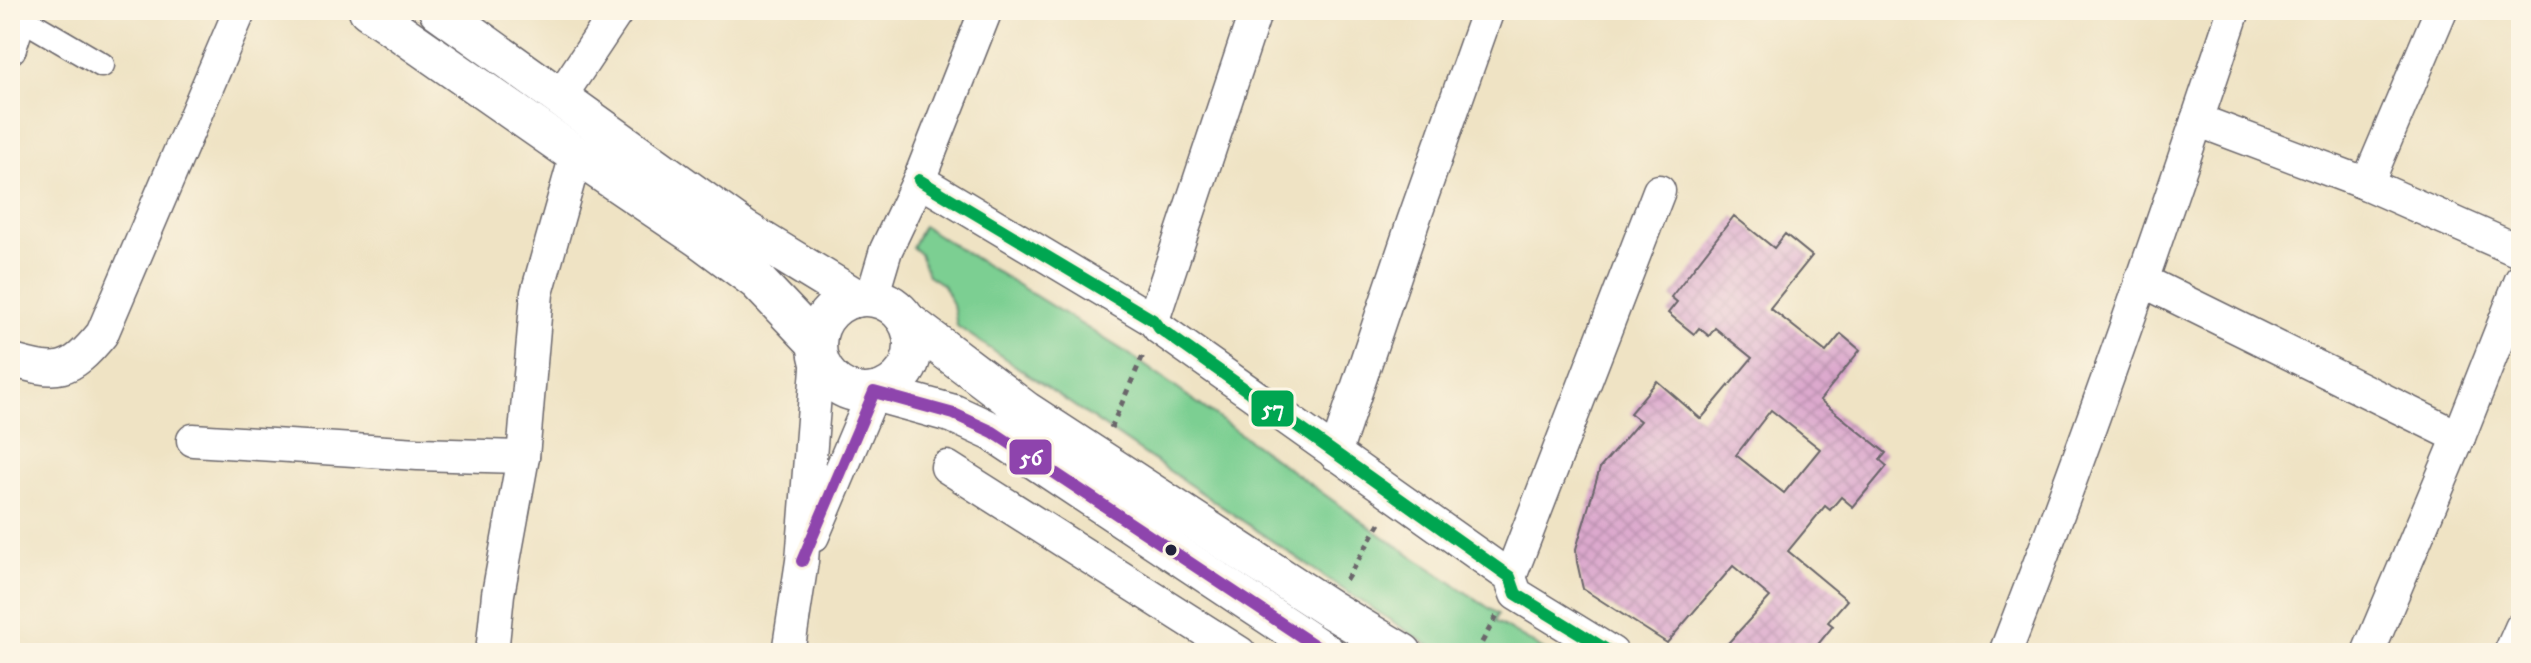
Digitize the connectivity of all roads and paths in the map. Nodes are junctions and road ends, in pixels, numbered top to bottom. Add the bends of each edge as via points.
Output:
1 (240, 10) edge
2 (368, 10) edge
3 (438, 10) edge
4 (618, 10) edge
5 (986, 10) edge
6 (1256, 10) edge
7 (1488, 10) edge
8 (2234, 10) edge
9 (2441, 10) edge
10 (15, 14) edge
11 (10, 48) edge
12 (102, 65) dead end
13 (560, 97) junction
14 (2197, 120) junction
15 (576, 155) junction
16 (919, 180) junction
17 (2367, 184) junction
18 (1659, 191) dead end
19 (2521, 252) edge
20 (2141, 280) junction
21 (2521, 280) edge
22 (864, 298) junction
23 (907, 321) junction
24 (1156, 324) junction
25 (818, 350) junction
26 (10, 360) edge
27 (874, 392) junction
28 (2459, 437) junction
29 (193, 440) dead end
30 (1335, 454) junction
31 (1097, 456) junction
32 (523, 457) junction
33 (947, 467) dead end
34 (1399, 497) junction
35 (802, 561) junction
36 (1510, 577) junction
37 (1328, 608) junction
38 (2521, 628) edge
39 (492, 653) edge
40 (788, 653) edge
41 (1240, 653) edge
42 (1326, 653) edge
43 (1403, 653) edge
44 (1612, 653) edge
45 (2005, 653) edge
46 (2368, 653) edge
47 (2510, 653) edge

1 - 26 street via 102,334 84,357 63,368 42,369
2 - 15 street
3 - 13 street
4 - 13 street
5 - 16 street
6 - 24 street
7 - 30 street
8 - 14 street
9 - 17 street
10 - 11 street
10 - 12 street
13 - 22 street via 743,229
14 - 17 street
14 - 20 street
15 - 25 street via 757,281
15 - 32 street via 537,293
16 - 22 street
16 - 24 street
17 - 19 street
18 - 36 street
20 - 28 street
20 - 45 street
21 - 28 street
22 - 23 street via 886,302
22 - 25 street via 832,310 819,332
23 - 27 street via 913,349 909,363 903,375
23 - 31 street via 1026,411
24 - 30 street
24 - 31 path
25 - 27 street via 833,381 859,393
25 - 35 street
27 - 35 street
27 - 42 street via 954,414 993,432
28 - 46 street
29 - 32 street
30 - 34 street
31 - 37 street
32 - 39 street
33 - 41 street
34 - 36 street
34 - 37 path
35 - 40 street
36 - 44 street via 1516,594
37 - 43 street
38 - 47 street

